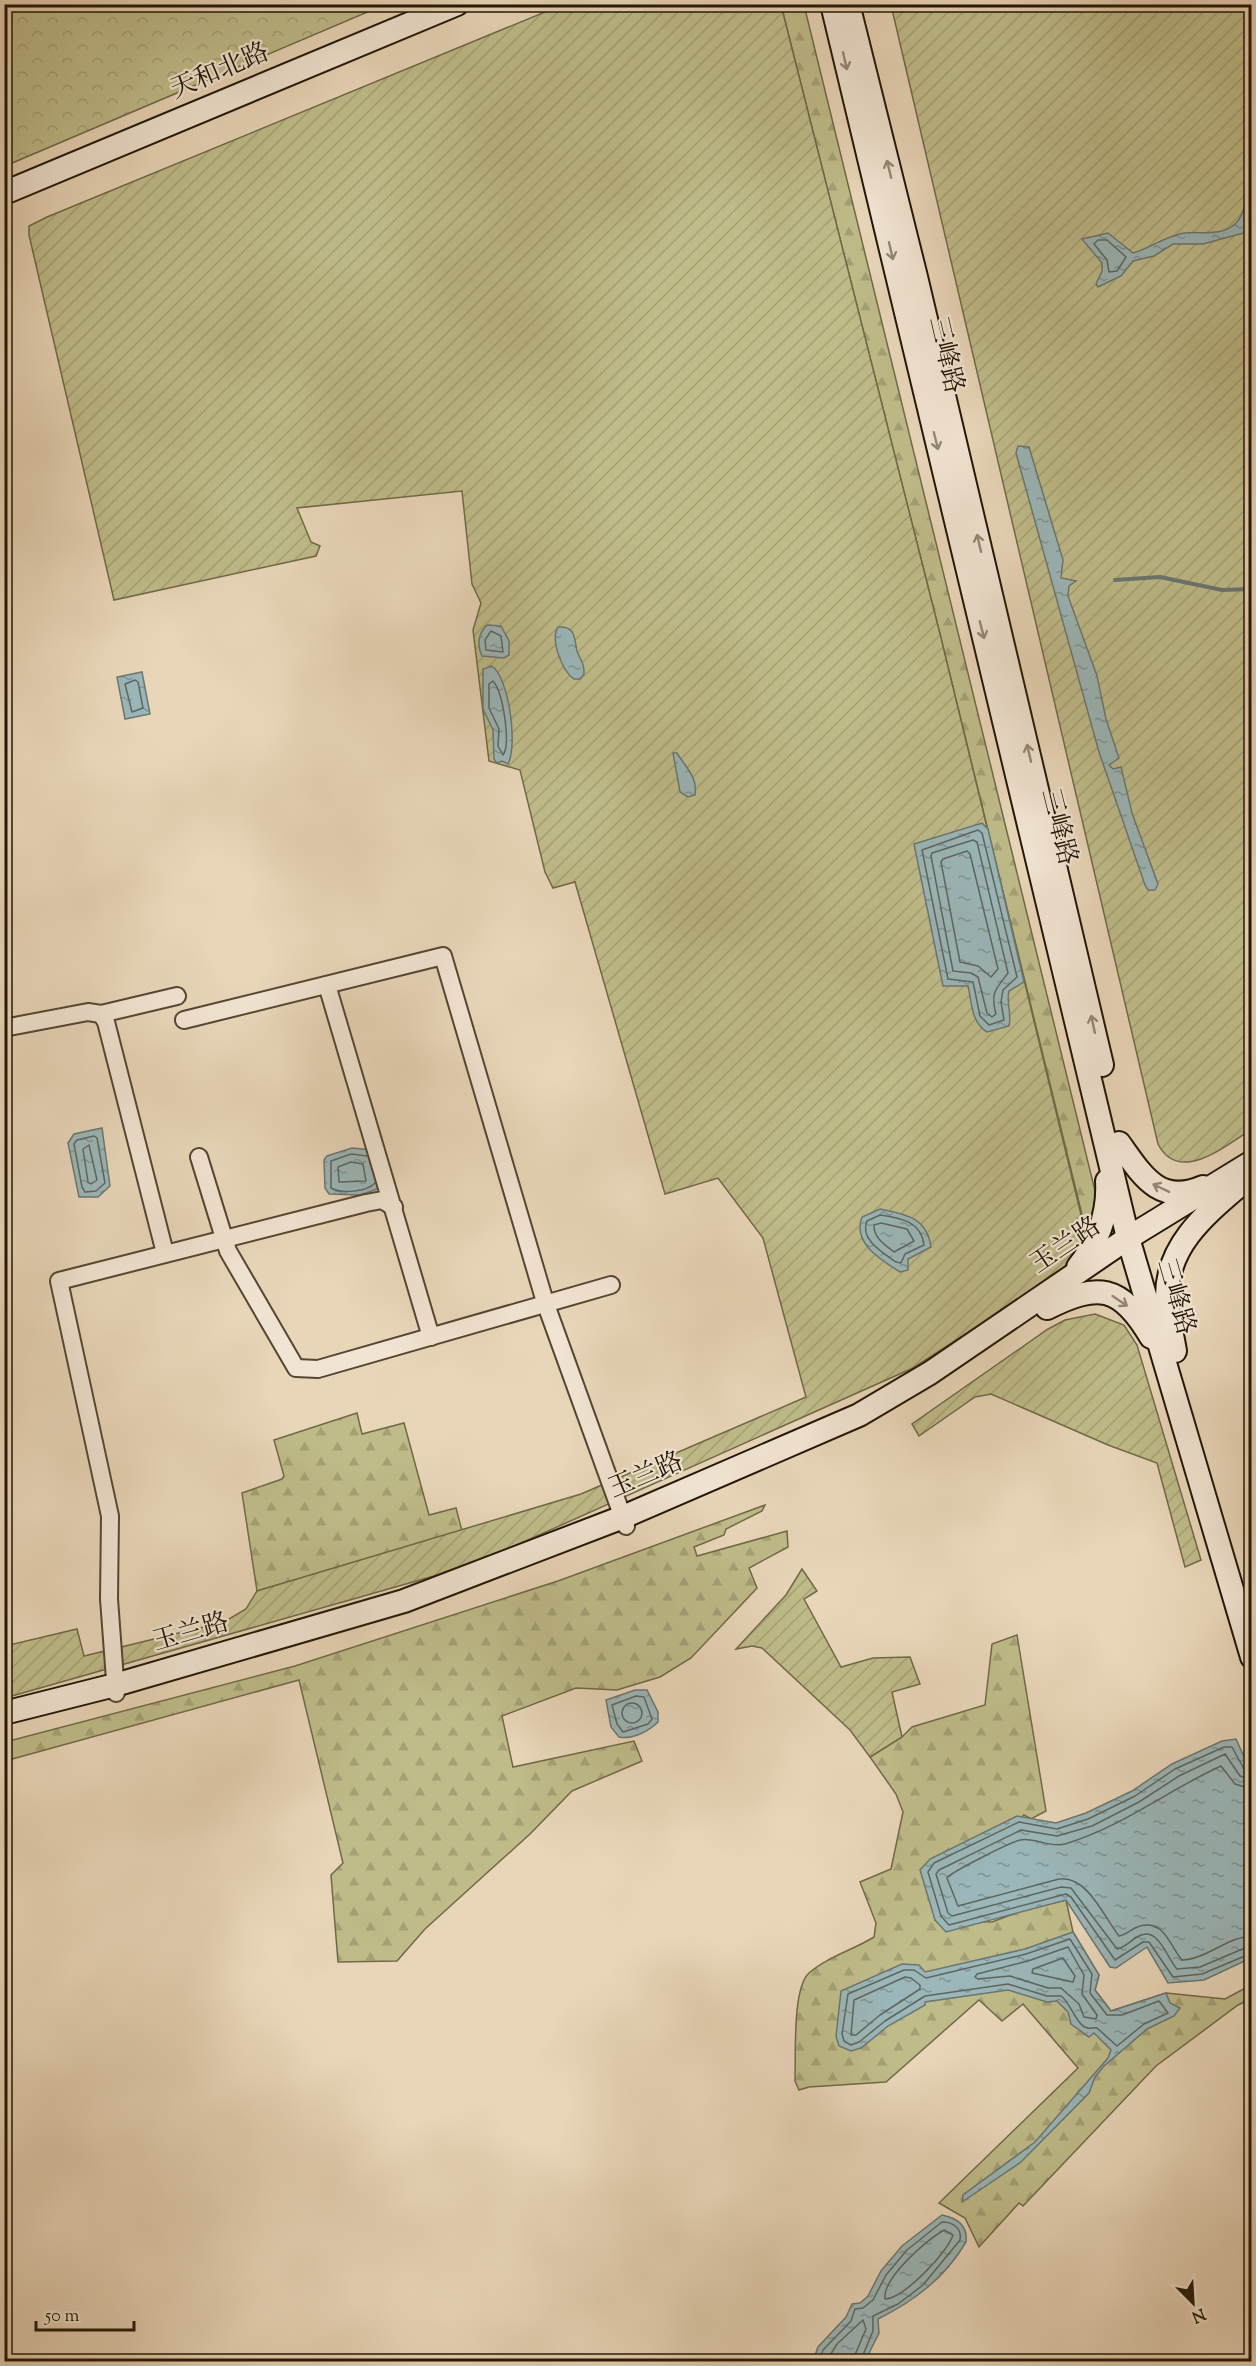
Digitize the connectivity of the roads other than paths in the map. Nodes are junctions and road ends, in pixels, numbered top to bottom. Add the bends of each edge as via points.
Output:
1 (421, 4) edge
2 (457, 4) edge
3 (832, 4) edge
4 (848, 4) edge
5 (4, 177) edge
6 (4, 193) edge
7 (327, 985) junction
8 (177, 996) dead end
9 (101, 1014) junction
10 (184, 1020) dead end
11 (4, 1028) edge
12 (1113, 1145) junction
13 (199, 1156) dead end
14 (1245, 1174) edge
15 (394, 1208) junction
16 (224, 1238) junction
17 (1137, 1241) junction
18 (165, 1253) junction
19 (611, 1285) dead end
20 (1044, 1303) junction
21 (545, 1304) junction
22 (431, 1337) junction
23 (1169, 1354) junction
24 (625, 1522) junction
25 (1251, 1614) edge
26 (1251, 1658) edge
27 (116, 1689) junction
28 (4, 1713) edge
29 (4, 1723) edge

1 - 5 main road, 天和北路
2 - 6 main road, 天和北路
3 -> 12 main road, 三峰路
12 -> 4 main road, 三峰路 via 1076,947
7 - 10 street
7 - 15 street
7 - 21 street via 443,956
8 - 9 street
9 - 11 street via 88,1012
9 - 18 street
14 -> 12 main road via 1193,1191 1160,1190
12 - 17 main road, 三峰路
12 - 20 main road via 1100,1231 1091,1250
13 - 16 street
14 - 17 main road, 玉兰路
14 - 23 main road via 1197,1222 1171,1267 1167,1295
15 - 16 street via 382,1200
15 - 22 street
16 - 18 street
16 - 22 street via 296,1368 318,1369
17 - 20 main road, 玉兰路
17 - 23 main road, 三峰路
18 - 27 street via 59,1281 110,1516 109,1599
19 - 21 street
20 -> 23 main road via 1092,1290 1109,1294 1129,1307
20 - 24 main road, 玉兰路 via 937,1381 866,1423
21 - 22 street
21 - 24 street
23 - 25 main road, 三峰路
23 - 26 main road, 三峰路
24 - 27 main road, 玉兰路 via 402,1611
27 - 28 main road, 玉兰路
27 - 29 main road, 玉兰路

